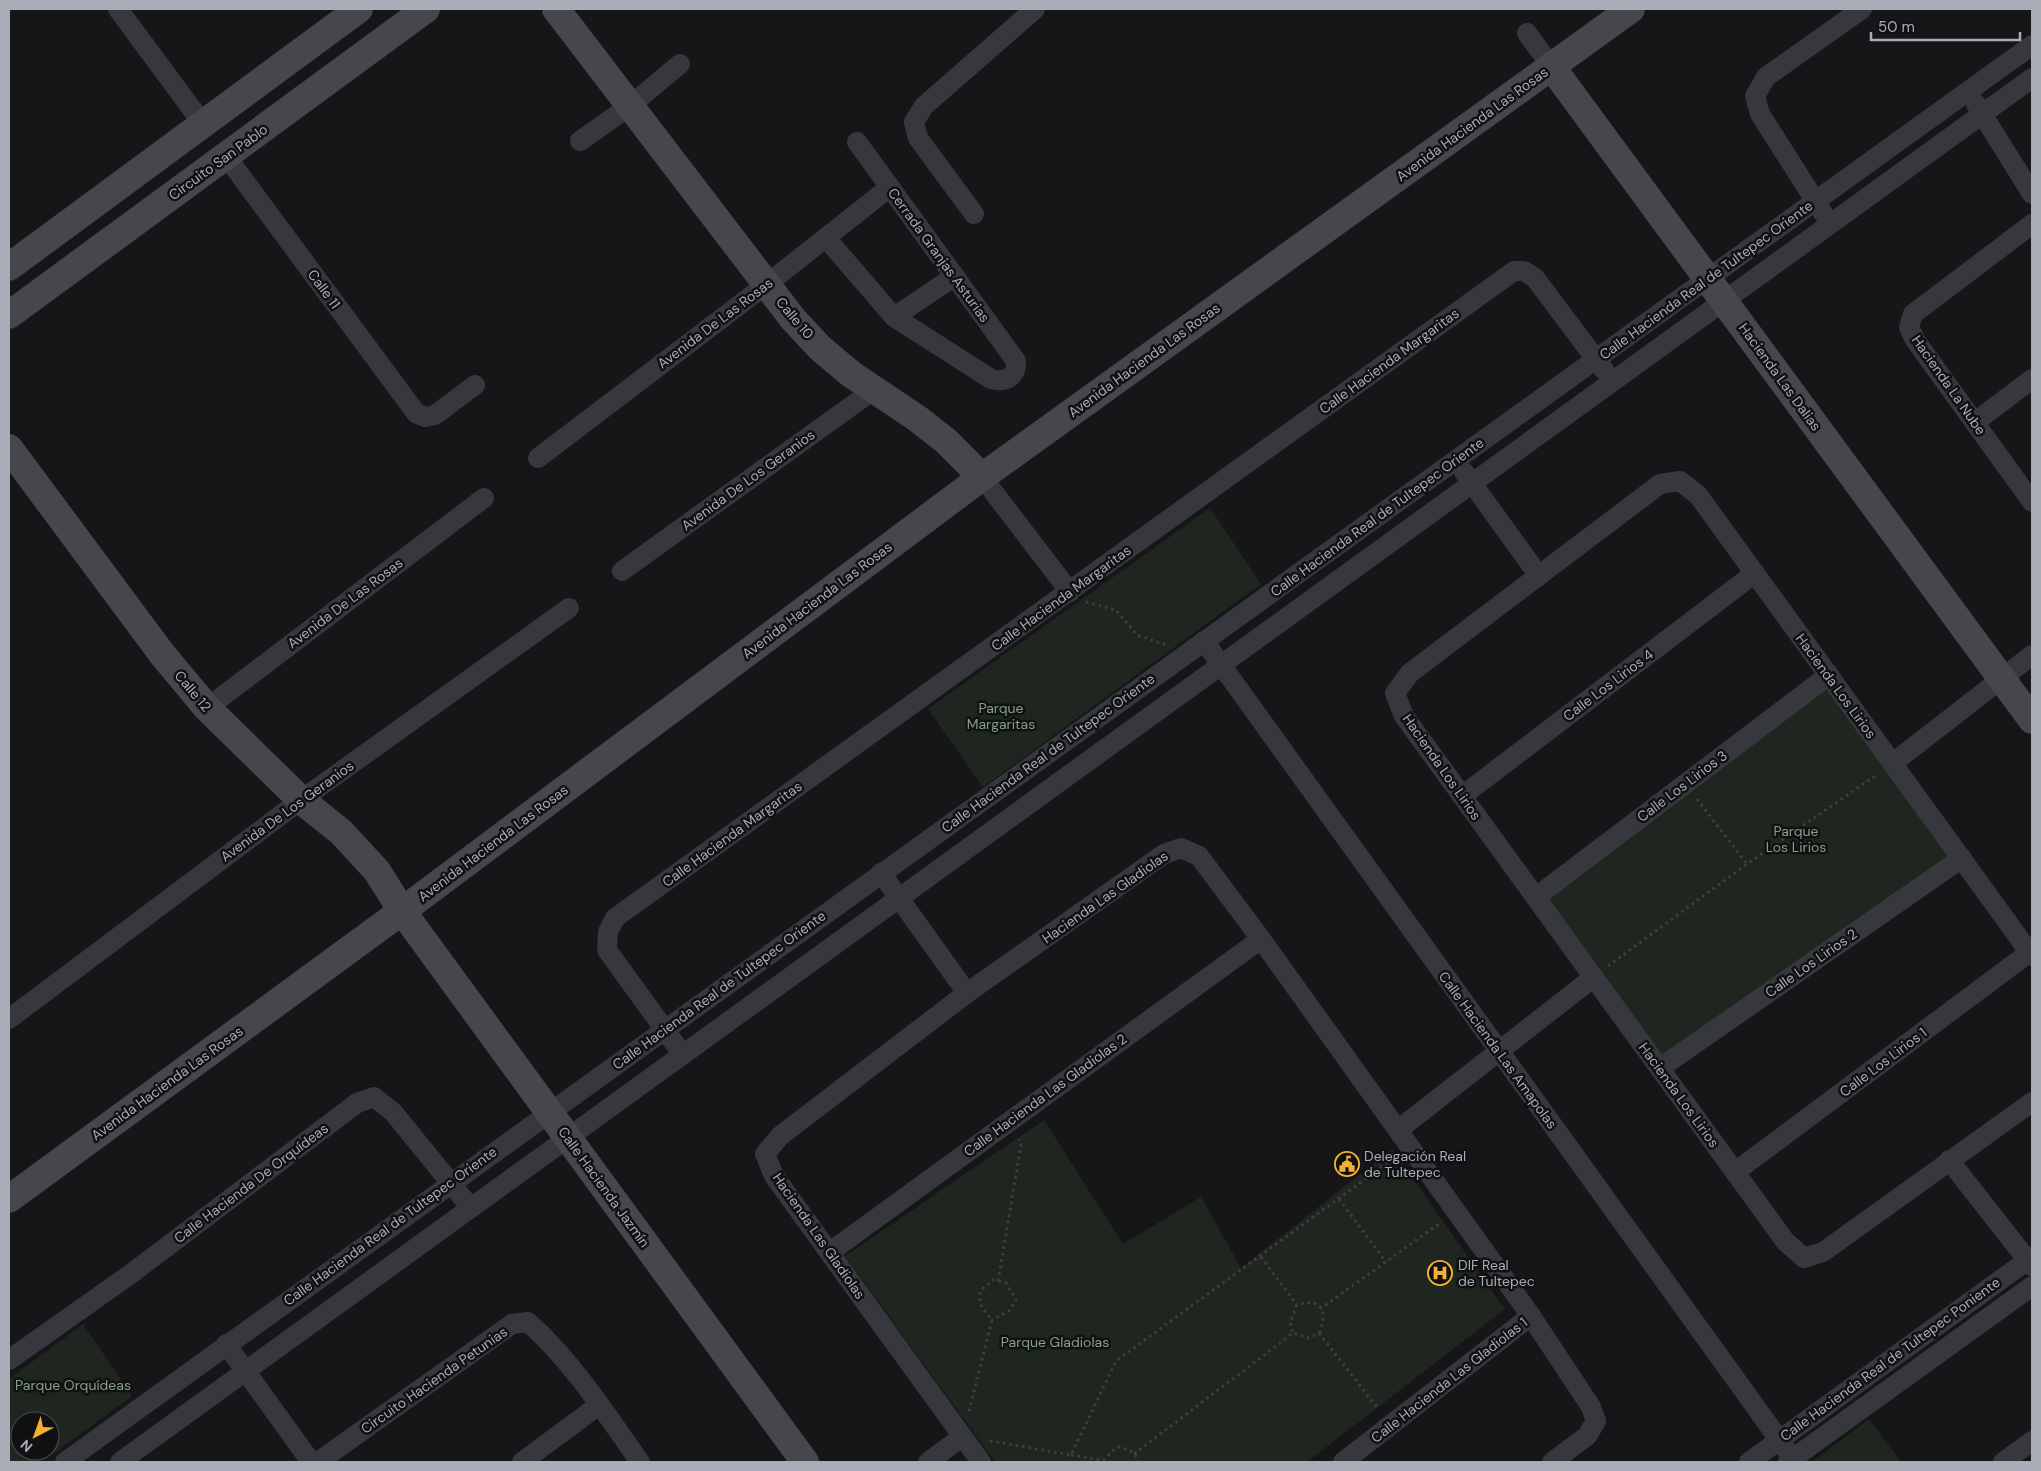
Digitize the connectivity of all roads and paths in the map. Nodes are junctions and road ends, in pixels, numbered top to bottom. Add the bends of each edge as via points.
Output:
1 (118, 9) edge
2 (359, 9) edge
3 (426, 9) edge
4 (556, 9) edge
5 (1035, 9) edge
6 (1631, 9) edge
7 (1862, 9) edge
8 (1527, 33) dead end
9 (2032, 45) edge
10 (680, 64) dead end
11 (1552, 66) junction
12 (2032, 78) edge
13 (1968, 92) junction
14 (631, 105) junction
15 (1982, 114) junction
16 (203, 124) junction
17 (580, 141) dead end
18 (857, 142) dead end
19 (226, 156) junction
20 (890, 187) junction
21 (2032, 194) edge
22 (1816, 201) junction
23 (974, 214) dead end
24 (1830, 224) junction
25 (2032, 224) edge
26 (826, 238) junction
27 (9, 267) edge
28 (954, 276) junction
29 (1708, 279) junction
30 (767, 284) junction
31 (1724, 301) junction
32 (9, 315) edge
33 (894, 317) junction
34 (1596, 359) junction
35 (2032, 379) edge
36 (1612, 382) junction
37 (475, 385) dead end
38 (875, 390) junction
39 (1975, 422) junction
40 (9, 448) edge
41 (538, 458) dead end
42 (1456, 460) junction
43 (982, 477) junction
44 (1472, 483) junction
45 (484, 498) dead end
46 (2032, 502) edge
47 (622, 570) dead end
48 (1755, 573) junction
49 (1539, 576) junction
50 (1070, 592) junction
51 (569, 608) dead end
52 (1204, 641) junction
53 (1187, 653) junction
54 (2032, 655) edge
55 (1221, 665) junction
56 (1829, 675) junction
57 (2001, 678) junction
58 (207, 708) junction
59 (2032, 720) edge
60 (1893, 763) junction
61 (1686, 784) junction
62 (1462, 796) junction
63 (301, 800) junction
64 (1962, 858) junction
65 (1747, 864) junction
66 (881, 873) junction
67 (899, 898) junction
68 (1536, 898) junction
69 (402, 911) junction
70 (1261, 938) junction
71 (2031, 954) edge
72 (1594, 977) junction
73 (967, 994) junction
74 (9, 1019) edge
75 (665, 1028) junction
76 (1498, 1051) junction
77 (683, 1054) junction
78 (1660, 1068) junction
79 (2032, 1102) edge
80 (549, 1112) junction
81 (1014, 1118) junction
82 (1398, 1130) junction
83 (568, 1138) junction
84 (1410, 1147) junction
85 (1949, 1160) junction
86 (1735, 1172) junction
87 (451, 1183) junction
88 (9, 1199) edge
89 (1339, 1199) junction
90 (471, 1208) junction
91 (1457, 1212) junction
92 (830, 1252) junction
93 (1261, 1257) junction
94 (2031, 1261) edge
95 (1386, 1262) junction
96 (998, 1281) junction
97 (2032, 1286) edge
98 (1297, 1305) junction
99 (1320, 1308) junction
100 (1531, 1316) junction
101 (992, 1320) junction
102 (1293, 1333) junction
103 (1320, 1333) junction
104 (226, 1344) junction
105 (9, 1360) edge
106 (246, 1371) junction
107 (599, 1405) junction
108 (1390, 1426) junction
109 (962, 1436) junction
110 (1779, 1440) junction
111 (2032, 1441) edge
112 (1134, 1454) junction
113 (1071, 1455) junction
114 (1104, 1461) edge
115 (1790, 1461) edge
116 (65, 1462) edge
117 (120, 1462) edge
118 (312, 1462) edge
119 (318, 1462) edge
120 (522, 1462) edge
121 (640, 1462) edge
122 (805, 1462) edge
123 (928, 1462) edge
124 (981, 1462) edge
125 (1138, 1462) edge
126 (1343, 1462) edge
127 (1552, 1462) edge
128 (1749, 1462) edge
129 (2003, 1462) edge

1 - 16 street
2 - 16 street
3 - 19 street, Circuito San Pablo
4 - 14 street, Calle 10
5 - 23 street via 924,106 914,122 918,138
6 - 11 street, Avenida Hacienda Las Rosas
7 - 22 street via 1766,77 1755,96 1760,114
8 - 11 street, Hacienda Las Dalias
9 - 13 street, Calle Hacienda Real de Tultepec Oriente
10 - 14 street
11 - 29 street, Hacienda Las Dalias
11 - 43 street, Avenida Hacienda Las Rosas
12 - 15 street
13 - 15 street
13 - 22 street, Calle Hacienda Real de Tultepec Oriente
14 - 17 street
14 - 30 street, Calle 10
15 - 21 street
15 - 24 street
16 - 27 street
18 - 20 street, Cerrada Granjas Asturias
19 - 32 street, Circuito San Pablo
19 - 37 street, Calle 11 via 416,413 425,418 434,415
20 - 26 street, Avenida De Las Rosas
20 - 28 street, Cerrada Granjas Asturias
22 - 24 street
22 - 29 street, Calle Hacienda Real de Tultepec Oriente
24 - 31 street
25 - 39 street, Hacienda La Nube via 1914,314 1909,327
26 - 30 street, Avenida De Las Rosas
26 - 33 street
28 - 33 street
28 - 33 street, Cerrada Granjas Asturias via 1016,361 1014,375 1003,380 991,379
29 - 31 street, Hacienda Las Dalias
29 - 34 street, Calle Hacienda Real de Tultepec Oriente
30 - 38 street, Calle 10 via 820,348
30 - 41 street, Avenida De Las Rosas
31 - 36 street
31 - 57 street, Hacienda Las Dalias
34 - 36 street, Calle Hacienda Margaritas
34 - 42 street, Calle Hacienda Real de Tultepec Oriente
34 - 50 street, Calle Hacienda Margaritas via 1535,278 1524,271 1514,271
35 - 39 street
36 - 44 street
38 - 43 street, Calle 10 via 932,430
38 - 47 street, Avenida De Los Geranios
39 - 46 street, Hacienda La Nube
40 - 58 street, Calle 12 via 162,654
42 - 44 street
42 - 52 street, Calle Hacienda Real de Tultepec Oriente
43 - 50 street, Calle 10
43 - 69 street, Avenida Hacienda Las Rosas
44 - 49 street
44 - 55 street
45 - 58 street, Avenida De Las Rosas
48 - 49 street, Hacienda Los Lirios via 1698,495 1680,481 1660,484
48 - 56 street, Hacienda Los Lirios
48 - 62 street, Calle Los Lirios 4
49 - 62 street, Hacienda Los Lirios via 1410,673 1395,693 1404,716
50 - 53 path via 1074,599 1116,610 1137,635
50 - 75 street, Calle Hacienda Margaritas via 615,918 608,932 607,950
51 - 63 street, Avenida De Los Geranios
52 - 53 street, Calle Hacienda Real de Tultepec Oriente
52 - 55 street, Calle Hacienda Las Amapolas
53 - 66 street, Calle Hacienda Real de Tultepec Oriente
54 - 57 street
55 - 67 street
55 - 76 street, Calle Hacienda Las Amapolas
56 - 60 street, Hacienda Los Lirios
56 - 61 street, Calle Los Lirios 3
57 - 59 street, Hacienda Las Dalias
57 - 60 street
58 - 63 street, Calle 12
60 - 64 street, Hacienda Los Lirios
60 - 65 path
61 - 65 path
61 - 68 street, Calle Los Lirios 3
62 - 68 street, Hacienda Los Lirios
63 - 69 street, Calle 12 via 341,832 377,871
63 - 74 street, Avenida De Los Geranios
64 - 71 street, Hacienda Los Lirios
64 - 78 street, Calle Los Lirios 2
65 - 72 path
66 - 67 street
66 - 75 street, Calle Hacienda Real de Tultepec Oriente
67 - 73 street
67 - 77 street
68 - 72 street, Hacienda Los Lirios
69 - 80 street, Calle Hacienda Jazmín
69 - 88 street, Avenida Hacienda Las Rosas
70 - 73 street, Hacienda Las Gladiolas via 1199,856 1181,848 1164,854
70 - 81 street, Calle Hacienda Las Gladiolas 2
70 - 82 street, Hacienda Las Gladiolas
71 - 86 street, Calle Los Lirios 1
72 - 76 street
72 - 78 street, Hacienda Los Lirios
73 - 92 street, Hacienda Las Gladiolas via 780,1136 765,1154 774,1176
75 - 77 street, Calle Hacienda Margaritas
75 - 80 street, Calle Hacienda Real de Tultepec Oriente
76 - 82 street
76 - 110 street, Calle Hacienda Las Amapolas
77 - 83 street
78 - 86 street, Hacienda Los Lirios
79 - 85 street, Hacienda Los Lirios
80 - 83 street, Calle Hacienda Jazmín
80 - 87 street, Calle Hacienda Real de Tultepec Oriente
81 - 92 street, Calle Hacienda Las Gladiolas 2
81 - 96 path via 1021,1145
82 - 84 street, Hacienda Las Gladiolas
83 - 90 street
83 - 122 street, Calle Hacienda Jazmín
84 - 89 path
84 - 91 street, Hacienda Las Gladiolas
85 - 86 street, Hacienda Los Lirios via 1823,1252 1804,1258 1785,1241
85 - 94 street
87 - 90 street, Calle Hacienda De Orquídeas
87 - 104 street, Calle Hacienda Real de Tultepec Oriente
87 - 105 street, Calle Hacienda De Orquídeas via 392,1112 374,1097 357,1103 132,1273
89 - 93 path
89 - 95 path
90 - 106 street
91 - 95 path
91 - 100 street, Hacienda Las Gladiolas
92 - 109 street, Hacienda Las Gladiolas
93 - 98 path
93 - 113 path via 1116,1361
94 - 110 street, Calle Hacienda Real de Tultepec Poniente
95 - 99 path
96 - 101 path via 993,1280 978,1297
96 - 101 path via 1006,1283 1016,1300 1009,1311
97 - 115 street, Calle Hacienda Real de Tultepec Poniente
98 - 99 path via 1308,1302
98 - 102 path via 1290,1323
99 - 103 path via 1325,1321
100 - 108 street, Calle Hacienda Las Gladiolas 1
100 - 127 street, Hacienda Las Gladiolas via 1591,1407 1596,1421 1587,1436
101 - 109 path
102 - 103 path via 1309,1338
102 - 112 path
103 - 108 path
104 - 106 street
104 - 116 street, Calle Hacienda Real de Tultepec Oriente
106 - 117 street
106 - 118 street
107 - 119 street, Circuito Hacienda Petunias via 546,1338 528,1322 512,1324
107 - 120 street
107 - 121 street, Circuito Hacienda Petunias
108 - 126 street, Calle Hacienda Las Gladiolas 1
109 - 113 path
109 - 123 street
109 - 124 street, Hacienda Las Gladiolas
110 - 115 street, Calle Hacienda Las Amapolas
110 - 128 street, Calle Hacienda Real de Tultepec Poniente
111 - 129 street
112 - 114 path via 1129,1449 1117,1447
112 - 125 path
113 - 114 path

